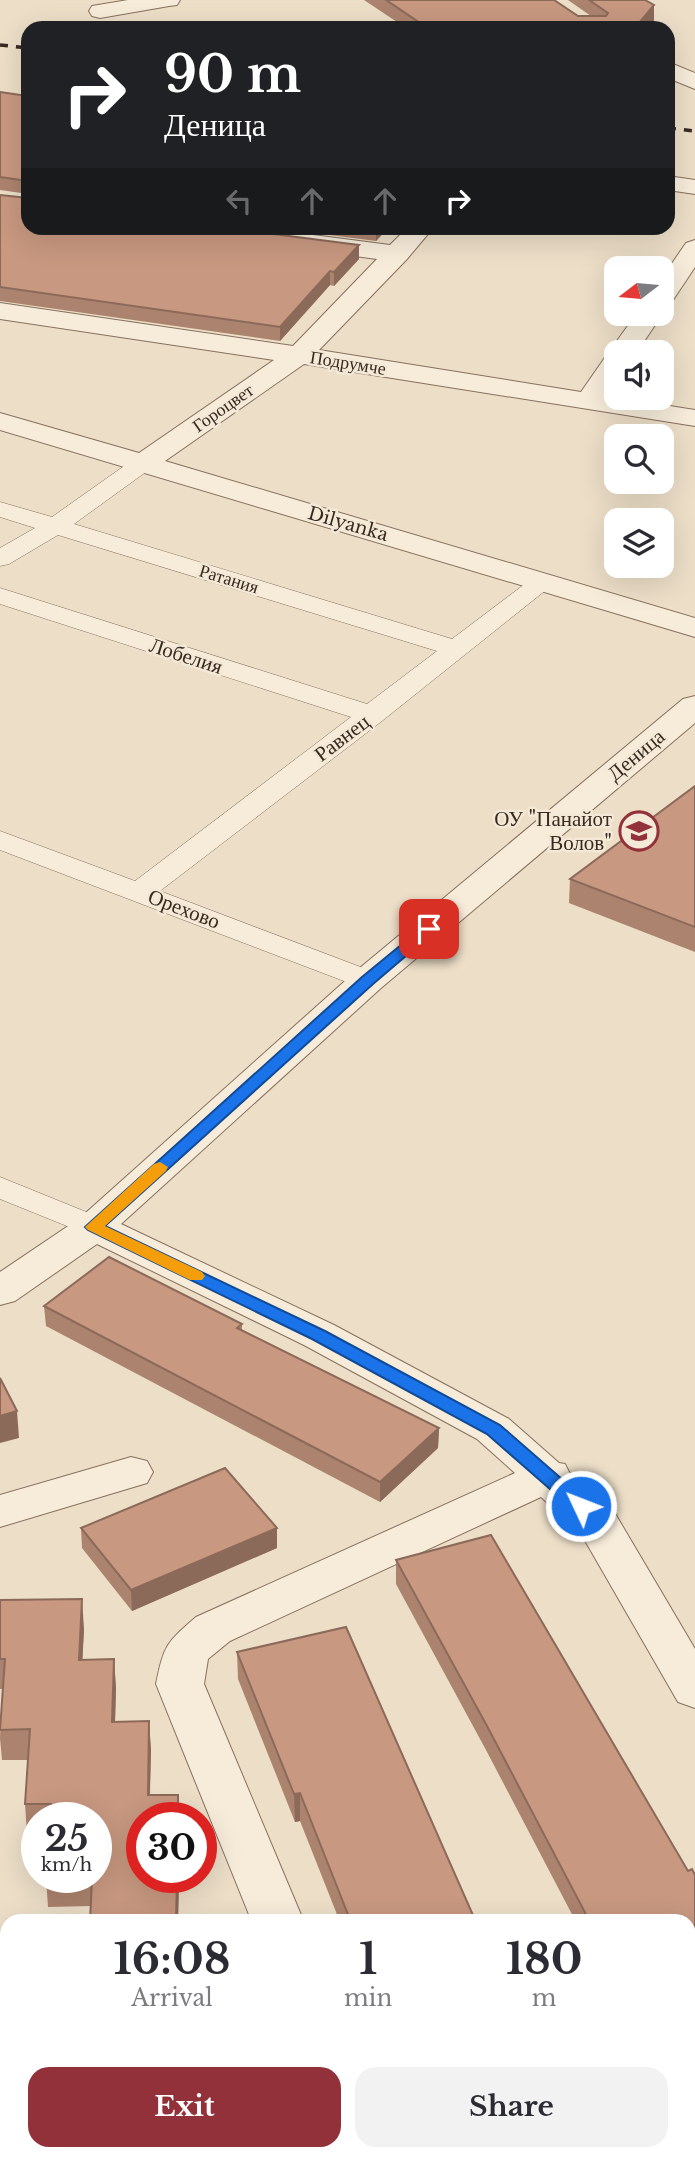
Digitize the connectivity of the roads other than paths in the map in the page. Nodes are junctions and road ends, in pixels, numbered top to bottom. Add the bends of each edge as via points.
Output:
1 (169, 0) edge
2 (100, 11) dead end
3 (675, 72) edge
4 (695, 82) edge
5 (675, 184) edge
6 (695, 187) edge
7 (258, 235) edge
8 (415, 235) edge
9 (695, 248) edge
10 (398, 254) junction
11 (674, 279) edge
12 (0, 311) edge
13 (299, 355) junction
14 (604, 379) edge
15 (588, 402) junction
16 (695, 418) edge
17 (0, 421) edge
18 (142, 464) junction
19 (0, 509) edge
20 (55, 526) junction
21 (0, 559) edge
22 (543, 582) junction
23 (0, 596) edge
24 (695, 628) edge
25 (457, 649) junction
26 (695, 706) edge
27 (373, 715) junction
28 (0, 840) edge
29 (140, 892) junction
30 (368, 981) junction
31 (0, 1187) edge
32 (94, 1227) junction
33 (0, 1292) edge
34 (131, 1472) dead end
35 (548, 1475) junction
36 (0, 1511) edge
37 (695, 1690) edge
38 (275, 1914) edge

1 - 2 street
3 - 4 street
5 - 6 street
7 - 10 street
8 - 10 street, Гороцвет
9 - 11 street
10 - 13 street, Гороцвет
12 - 13 street, Подрумче
13 - 15 street, Подрумче
13 - 18 street, Гороцвет
14 - 15 street
15 - 16 street, Подрумче
17 - 18 street, Dilyanka
18 - 20 street, Гороцвет
18 - 22 street, Dilyanka
19 - 20 street, Ратания
20 - 21 street, Гороцвет
20 - 25 street, Ратания
22 - 24 street, Dilyanka
22 - 25 street, Равнец
23 - 27 street, Лобелия
25 - 27 street, Равнец
26 - 30 street, Деница
27 - 29 street, Равнец
28 - 29 street, Орехово
29 - 30 street, Орехово
30 - 32 street, Деница
31 - 32 street
32 - 33 street, Деница
32 - 35 street via 319,1335 494,1429
34 - 36 street
35 - 37 street via 597,1521
35 - 38 street via 213,1629 186,1652 180,1684

